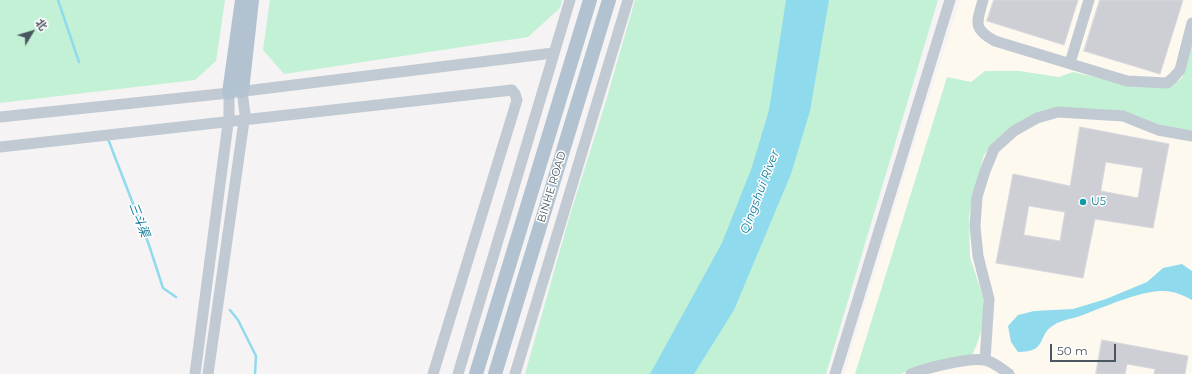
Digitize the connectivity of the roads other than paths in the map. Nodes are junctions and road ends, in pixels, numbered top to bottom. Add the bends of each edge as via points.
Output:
1 (242, 0) edge
2 (252, 0) edge
3 (570, 0) edge
4 (590, 0) edge
5 (609, 0) edge
6 (628, 0) edge
7 (950, 0) edge
8 (983, 0) edge
9 (1089, 0) edge
10 (1192, 23) edge
11 (553, 53) junction
12 (1070, 63) junction
13 (236, 92) junction
14 (0, 117) edge
15 (244, 120) junction
16 (228, 122) junction
17 (1192, 136) edge
18 (0, 146) edge
19 (985, 360) junction
20 (195, 374) edge
21 (208, 374) edge
22 (433, 374) edge
23 (458, 374) edge
24 (476, 374) edge
25 (495, 374) edge
26 (515, 374) edge
27 (835, 374) edge
28 (911, 374) edge
29 (1009, 374) edge

1 - 13 main road
2 - 13 main road
3 - 11 street
4 - 24 main road, BINHE ROAD
5 - 25 main road, BINHE ROAD
6 - 26 street
7 - 27 street
8 - 12 street via 977,19 978,28 984,35 995,41
9 - 12 street
10 - 12 street via 1180,70 1166,83 1128,81
11 - 13 street
11 - 23 street
13 - 14 street
13 - 15 street via 245,114
13 - 16 street
15 - 16 street
15 - 21 street
15 - 22 street via 508,90 515,94 516,100
16 - 18 street
16 - 20 street
17 - 19 street via 1158,130 1122,116 1058,112 1037,118 1014,131 994,149 978,197 975,226 978,256 989,299
19 - 28 street via 967,360
19 - 29 street

